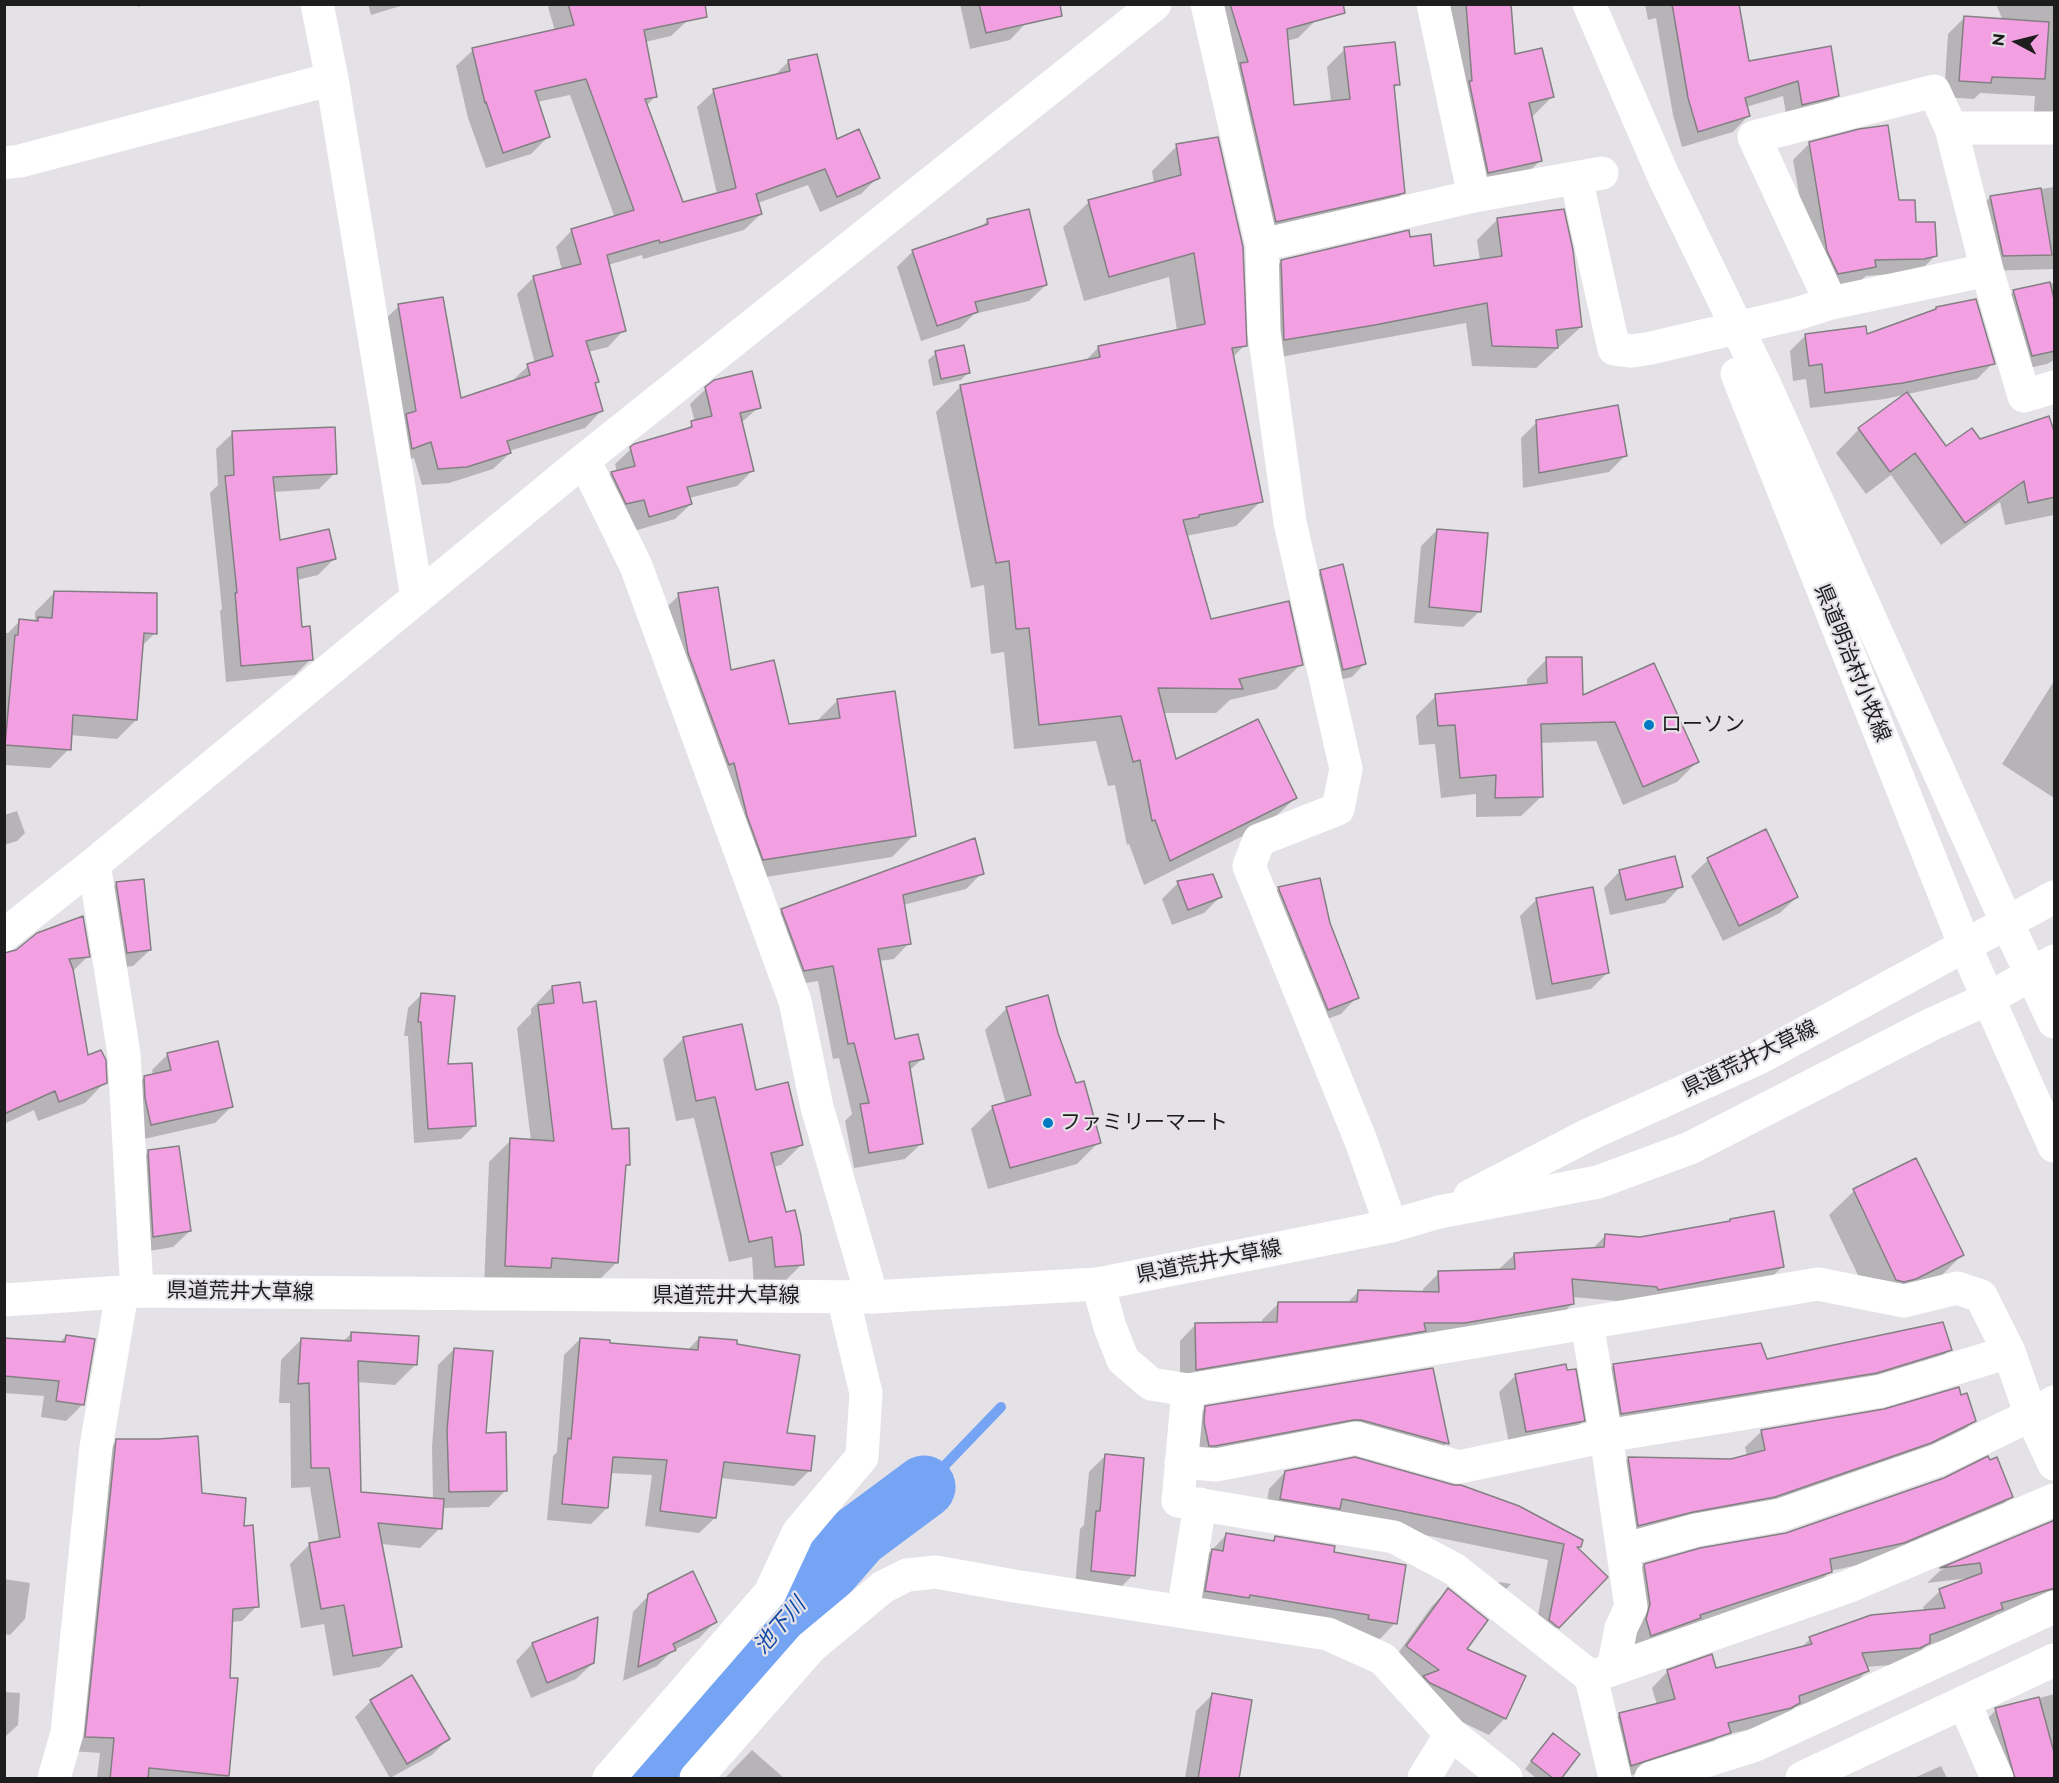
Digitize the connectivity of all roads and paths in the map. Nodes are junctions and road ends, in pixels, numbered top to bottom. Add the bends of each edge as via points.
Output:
1 (317, 4) edge
2 (1155, 4) edge
3 (1207, 4) edge
4 (1433, 4) edge
5 (1589, 4) edge
6 (332, 79) junction
7 (1951, 128) junction
8 (2055, 128) edge
9 (4, 163) edge
10 (1663, 175) junction
11 (1474, 196) junction
12 (1262, 245) junction
13 (1987, 270) junction
14 (1831, 303) junction
15 (2055, 387) edge
16 (584, 460) junction
17 (417, 597) junction
18 (94, 864) junction
19 (2055, 897) edge
20 (2007, 923) junction
21 (4, 935) edge
22 (1965, 946) junction
23 (2043, 967) edge
24 (1990, 998) junction
25 (2055, 1022) edge
26 (2055, 1146) edge
27 (1439, 1212) junction
28 (1391, 1226) junction
29 (1098, 1284) junction
30 (129, 1292) junction
31 (858, 1297) junction
32 (4, 1299) edge
33 (1587, 1323) junction
34 (2009, 1352) junction
35 (1188, 1390) junction
36 (2043, 1409) edge
37 (1606, 1436) junction
38 (1181, 1462) junction
39 (2055, 1464) edge
40 (2055, 1500) edge
41 (1200, 1504) junction
42 (1623, 1550) junction
43 (2055, 1607) edge
44 (1183, 1612) junction
45 (2055, 1660) edge
46 (1602, 1673) junction
47 (1964, 1702) junction
48 (1451, 1734) junction
49 (54, 1779) edge
50 (609, 1779) edge
51 (696, 1779) edge
52 (1424, 1779) edge
53 (1506, 1779) edge
54 (1615, 1779) edge
55 (1651, 1779) edge
56 (1802, 1779) edge
57 (1997, 1779) edge

1 - 6 street
2 - 16 street
3 - 12 street
4 - 11 street
5 - 10 street, 県道明治村小牧線
6 - 9 street
6 - 17 street
7 - 8 street
7 - 13 street
7 - 14 street via 1934,91 1754,137
10 - 20 street, 県道明治村小牧線 via 1765,385
10 - 22 street, 県道明治村小牧線 via 1745,395
11 - 12 street
11 - 14 street via 1589,176 1614,349 1651,348
12 - 28 street via 1264,332 1290,522 1346,769 1338,809 1259,840 1249,866
13 - 14 street
13 - 15 street via 2024,396
16 - 17 street
16 - 31 street via 636,566 795,1001
17 - 18 street
18 - 21 street
18 - 30 street via 124,1054
19 - 20 street, 県道荒井大草線
20 - 22 street, 県道荒井大草線
20 - 23 street, 県道明治村小牧線
22 - 24 street, 県道明治村小牧線
22 - 27 street, 県道荒井大草線 via 1760,1058 1590,1134
23 - 24 street, 県道荒井大草線
23 - 25 street, 県道明治村小牧線
24 - 26 street, 県道明治村小牧線
24 - 27 street, 県道荒井大草線 via 1690,1148 1598,1182
27 - 28 street, 県道荒井大草線
28 - 29 street, 県道荒井大草線
29 - 31 street, 県道荒井大草線
29 - 35 street via 1124,1360 1151,1384
30 - 31 street, 県道荒井大草線
30 - 32 street, 県道荒井大草線
30 - 49 street via 96,1447 67,1733
31 - 50 street via 866,1393 862,1457 798,1533 770,1593
33 - 34 street via 1818,1284 1904,1301 1958,1288 1981,1296
33 - 35 street
33 - 37 street
34 - 36 street
34 - 37 street via 1881,1391
35 - 38 street
36 - 39 street
36 - 42 street via 1938,1460 1780,1515 1696,1530
37 - 38 street via 1459,1467 1356,1438 1216,1465
37 - 42 street
38 - 41 street via 1178,1501
40 - 46 street via 1847,1587
41 - 44 street
41 - 46 street via 1394,1537 1454,1569
42 - 46 street via 1631,1607
43 - 55 street via 1754,1746
44 - 48 street via 1328,1634 1383,1659
44 - 51 street via 936,1572 908,1575 883,1587 811,1647
45 - 47 street
46 - 54 street
47 - 56 street
47 - 57 street
48 - 52 street
48 - 53 street

